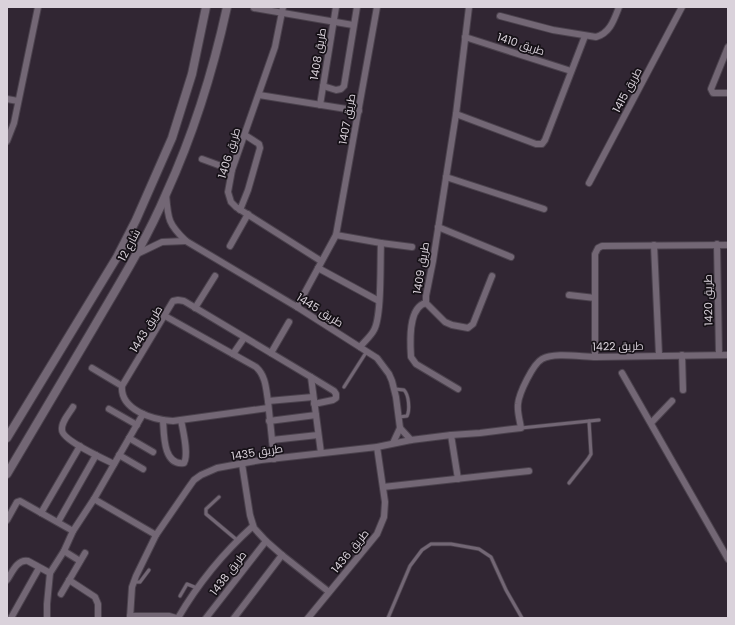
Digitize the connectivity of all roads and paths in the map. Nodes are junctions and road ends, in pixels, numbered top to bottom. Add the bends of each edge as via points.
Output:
1 (38, 7) edge
2 (206, 7) edge
3 (227, 7) edge
4 (336, 7) edge
5 (356, 7) edge
6 (377, 7) edge
7 (469, 7) edge
8 (619, 7) edge
9 (682, 7) edge
10 (254, 8) edge
11 (283, 10) edge
12 (500, 16) dead end
13 (333, 22) junction
14 (353, 25) junction
15 (585, 36) junction
16 (465, 37) junction
17 (728, 47) edge
18 (571, 71) junction
19 (323, 86) junction
20 (728, 93) edge
21 (259, 95) junction
22 (7, 99) edge
23 (18, 101) junction
24 (320, 105) junction
25 (359, 111) junction
26 (456, 114) junction
27 (245, 135) junction
28 (7, 141) edge
29 (202, 159) dead end
30 (232, 170) junction
31 (446, 177) junction
32 (589, 183) dead end
33 (166, 194) junction
34 (544, 209) dead end
35 (240, 210) junction
36 (248, 214) junction
37 (438, 228) junction
38 (336, 235) junction
39 (186, 241) junction
40 (381, 243) junction
41 (717, 244) junction
42 (654, 245) junction
43 (728, 245) edge
44 (230, 246) dead end
45 (412, 247) dead end
46 (137, 254) junction
47 (511, 257) dead end
48 (322, 261) junction
49 (318, 268) junction
50 (216, 276) dead end
51 (492, 276) dead end
52 (569, 295) dead end
53 (595, 298) junction
54 (379, 301) junction
55 (426, 303) junction
56 (297, 307) junction
57 (195, 308) junction
58 (165, 316) junction
59 (289, 322) dead end
60 (244, 338) junction
61 (360, 346) junction
62 (367, 351) junction
63 (271, 353) junction
64 (233, 354) junction
65 (659, 355) junction
66 (718, 355) junction
67 (728, 355) edge
68 (682, 356) junction
69 (596, 357) junction
70 (92, 368) dead end
71 (622, 373) dead end
72 (311, 377) junction
73 (122, 386) junction
74 (344, 387) dead end
75 (394, 388) junction
76 (458, 389) dead end
77 (683, 390) dead end
78 (314, 400) junction
79 (268, 401) junction
80 (672, 401) dead end
81 (73, 407) dead end
82 (268, 408) junction
83 (109, 409) dead end
84 (143, 414) junction
85 (316, 415) junction
86 (399, 417) junction
87 (163, 420) junction
88 (181, 420) junction
89 (599, 420) dead end
90 (269, 421) junction
91 (589, 421) junction
92 (651, 423) junction
93 (137, 425) junction
94 (400, 428) junction
95 (521, 428) junction
96 (318, 435) junction
97 (451, 435) junction
98 (7, 438) edge
99 (129, 438) junction
100 (272, 440) junction
101 (411, 440) junction
102 (393, 443) junction
103 (80, 446) junction
104 (377, 446) junction
105 (153, 452) dead end
106 (322, 453) junction
107 (96, 455) junction
108 (119, 455) junction
109 (274, 459) junction
110 (114, 464) junction
111 (242, 464) junction
112 (143, 469) dead end
113 (529, 471) dead end
114 (7, 474) edge
115 (458, 479) junction
116 (569, 483) dead end
117 (383, 487) junction
118 (218, 497) dead end
119 (94, 499) junction
120 (41, 513) junction
121 (7, 520) edge
122 (58, 522) junction
123 (253, 526) junction
124 (72, 531) junction
125 (156, 535) junction
126 (237, 540) junction
127 (266, 541) junction
128 (64, 551) junction
129 (85, 553) dead end
130 (282, 555) junction
131 (728, 559) edge
132 (80, 561) junction
133 (40, 568) junction
134 (149, 570) dead end
135 (50, 573) junction
136 (7, 580) edge
137 (69, 580) junction
138 (134, 582) junction
139 (197, 588) junction
140 (329, 592) junction
141 (61, 594) dead end
142 (180, 596) dead end
143 (130, 617) edge
144 (11, 618) edge
145 (47, 618) edge
146 (98, 618) edge
147 (177, 618) edge
148 (206, 618) edge
149 (234, 618) edge
150 (308, 618) edge
151 (388, 618) edge
152 (522, 618) edge

1 - 23 street
2 - 98 street, شارع 12 via 192,74 172,138 136,220 110,270
3 - 33 street, شارع 12 via 206,86 187,144
4 - 13 street, طريق 1408
5 - 14 street
6 - 25 street, طريق 1407
7 - 16 street, طريق 1409
8 - 15 street via 613,22 602,36
9 - 32 street, طريق 1415
10 - 11 street
11 - 13 street
11 - 21 street, طريق 1406 via 275,47
12 - 15 street
13 - 14 street
13 - 19 street, طريق 1408
14 - 19 street via 344,86 336,90
15 - 18 street
16 - 18 street, طريق 1410
16 - 26 street, طريق 1409
17 - 20 street via 711,89 713,93
18 - 26 street via 545,140 540,145
19 - 24 street, طريق 1408
21 - 24 street
21 - 27 street, طريق 1406
22 - 23 street
23 - 28 street
24 - 25 street
25 - 38 street, طريق 1407
26 - 31 street, طريق 1409
27 - 30 street, طريق 1406
27 - 35 street via 259,144 260,148
29 - 30 street
30 - 35 street, طريق 1406 via 228,192 231,202
31 - 34 street
31 - 37 street, طريق 1409
33 - 39 street, طريق 1445 via 169,219 175,231
33 - 46 street, شارع 12
35 - 36 street, طريق 1406
36 - 44 street
36 - 48 street, طريق 1406
37 - 47 street
37 - 55 street, طريق 1409
38 - 40 street
38 - 48 street, طريق 1407
39 - 46 street via 162,242
39 - 56 street, طريق 1445
40 - 45 street
40 - 54 street
41 - 42 street
41 - 43 street
41 - 66 street, طريق 1420
42 - 53 street via 598,248 595,252
42 - 65 street
46 - 114 street, شارع 12
48 - 49 street, طريق 1407
49 - 54 street
49 - 56 street, طريق 1407
50 - 57 street
51 - 55 street, طريق 1409 via 473,324 468,328 445,322
52 - 53 street
53 - 69 street
54 - 61 street via 374,330
55 - 76 street via 417,307 413,316 411,357 416,364
56 - 61 street, طريق 1445
57 - 58 street, طريق 1443 via 184,301 174,301
57 - 60 street, طريق 1443
58 - 64 street
58 - 73 street, طريق 1443
59 - 63 street
60 - 63 street, طريق 1443
60 - 64 street
61 - 62 street, طريق 1445
62 - 74 lane
62 - 75 street, طريق 1445 via 377,358 389,374
63 - 72 street, طريق 1443
64 - 79 street via 261,372
65 - 68 street, طريق 1422
65 - 69 street, طريق 1422
66 - 67 street, طريق 1422
66 - 68 street, طريق 1422
68 - 77 street
69 - 95 street, طريق 1422 via 553,356 540,360 521,392 518,405
70 - 73 street
71 - 92 street
72 - 78 street
72 - 78 street, طريق 1443 via 336,394 333,400
73 - 84 street via 128,404
75 - 86 street, طريق 1445
75 - 86 lane via 404,390 407,395 408,413
78 - 79 street
78 - 85 street
79 - 82 street
80 - 92 street
81 - 103 street via 62,424 62,430 63,434
82 - 88 street
82 - 90 street
83 - 93 street
84 - 87 street
84 - 93 street
85 - 90 street
85 - 96 street
86 - 94 street, طريق 1445
87 - 88 street
87 - 88 street via 166,450 171,458 180,464 186,460
89 - 91 lane
90 - 100 street
91 - 95 lane
91 - 116 lane via 591,454
92 - 131 street
93 - 99 street
94 - 101 street
94 - 102 street
95 - 97 street, طريق 1435
96 - 100 street
96 - 106 street
97 - 101 street, طريق 1435
97 - 115 street
99 - 105 street
99 - 108 street
100 - 109 street
101 - 102 street, طريق 1435
102 - 104 street, طريق 1435
103 - 107 street
103 - 120 street
104 - 106 street, طريق 1435
104 - 117 street, طريق 1436
106 - 109 street, طريق 1435
107 - 110 street
107 - 122 street
108 - 110 street
108 - 112 street
109 - 111 street, طريق 1435
110 - 119 street
111 - 123 street
111 - 125 street, طريق 1435 via 216,468 194,480
113 - 115 street
115 - 117 street
117 - 140 street, طريق 1436 via 384,518 377,534
118 - 126 lane, طريق 1438 via 206,509 206,514
119 - 124 street
119 - 125 street
120 - 121 street via 20,501
120 - 122 street
122 - 124 street
123 - 126 street, طريق 1438
123 - 127 street
124 - 128 street
125 - 138 street, طريق 1435
126 - 139 street, طريق 1438
127 - 130 street
127 - 148 street, طريق 1438
128 - 132 street
128 - 135 street
129 - 132 street
130 - 140 street
130 - 149 street
132 - 137 street
133 - 135 street
133 - 136 street via 24,560 18,563
133 - 144 street
134 - 138 lane via 140,582
135 - 145 street
137 - 141 street
137 - 146 street via 95,597
138 - 143 street, طريق 1435
139 - 142 lane via 187,584
139 - 147 street, طريق 1438
140 - 150 street, طريق 1436
143 - 147 street
151 - 152 lane via 410,566 422,550 431,544 451,544 479,549 491,557

